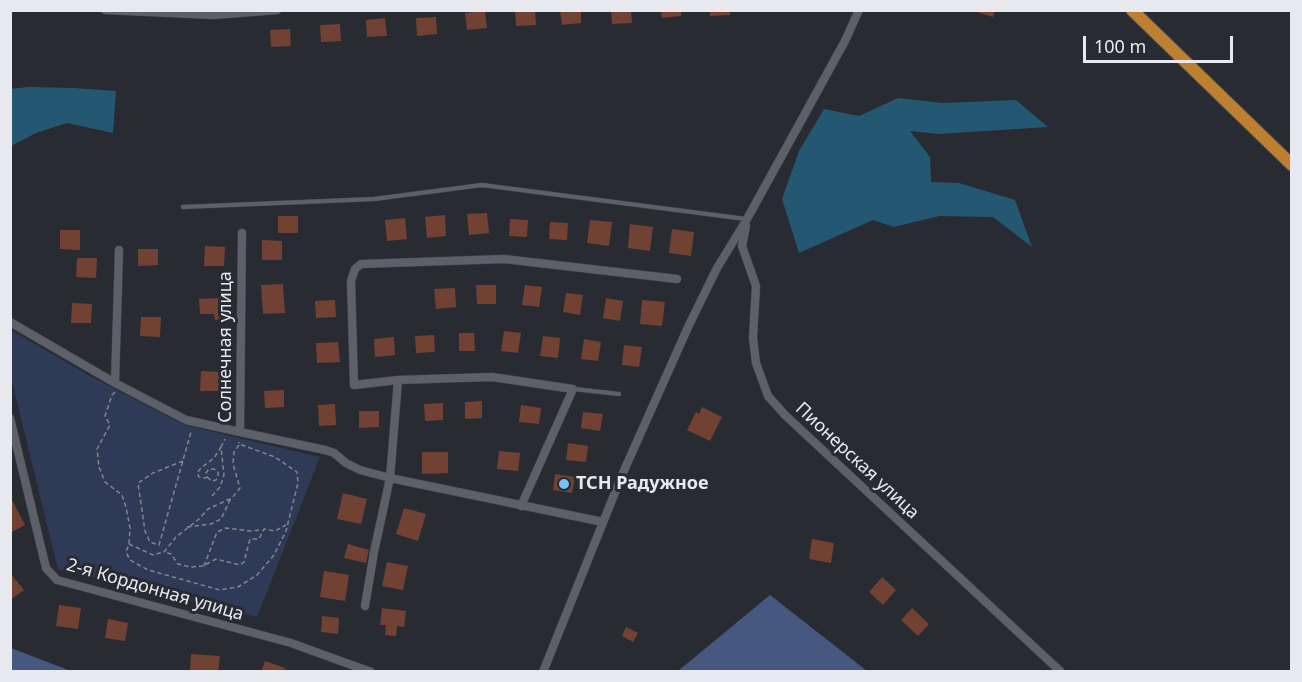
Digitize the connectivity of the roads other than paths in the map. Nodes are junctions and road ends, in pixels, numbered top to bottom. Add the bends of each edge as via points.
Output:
1 (105, 10) edge
2 (277, 10) edge
3 (859, 10) edge
4 (1132, 10) edge
5 (1292, 165) edge
6 (183, 207) dead end
7 (747, 219) junction
8 (242, 234) dead end
9 (119, 250) dead end
10 (677, 279) dead end
11 (10, 322) edge
12 (398, 380) junction
13 (118, 385) junction
14 (573, 389) junction
15 (619, 394) dead end
16 (10, 417) edge
17 (240, 432) junction
18 (390, 478) junction
19 (521, 506) junction
20 (603, 522) junction
21 (365, 606) dead end
22 (371, 672) edge
23 (543, 672) edge
24 (1061, 672) edge

1 - 2 street via 214,15
3 - 7 street
4 - 5 main road
6 - 7 lane via 374,199 482,185
7 - 20 street via 689,325
7 - 24 street, Пионерская улица via 742,246 756,286 754,354 768,396
8 - 17 street, Солнечная улица
9 - 13 street
10 - 12 street via 504,260 361,264 351,281 354,385
11 - 13 street, Солнечная улица
12 - 14 street via 492,377
12 - 18 street
13 - 17 street, Солнечная улица via 186,420
14 - 15 lane
14 - 19 street
16 - 22 street, 2-я Кордонная улица via 46,568 57,580 291,643
17 - 18 street via 325,450 360,470
18 - 19 street
18 - 21 street
19 - 20 street
20 - 23 street

